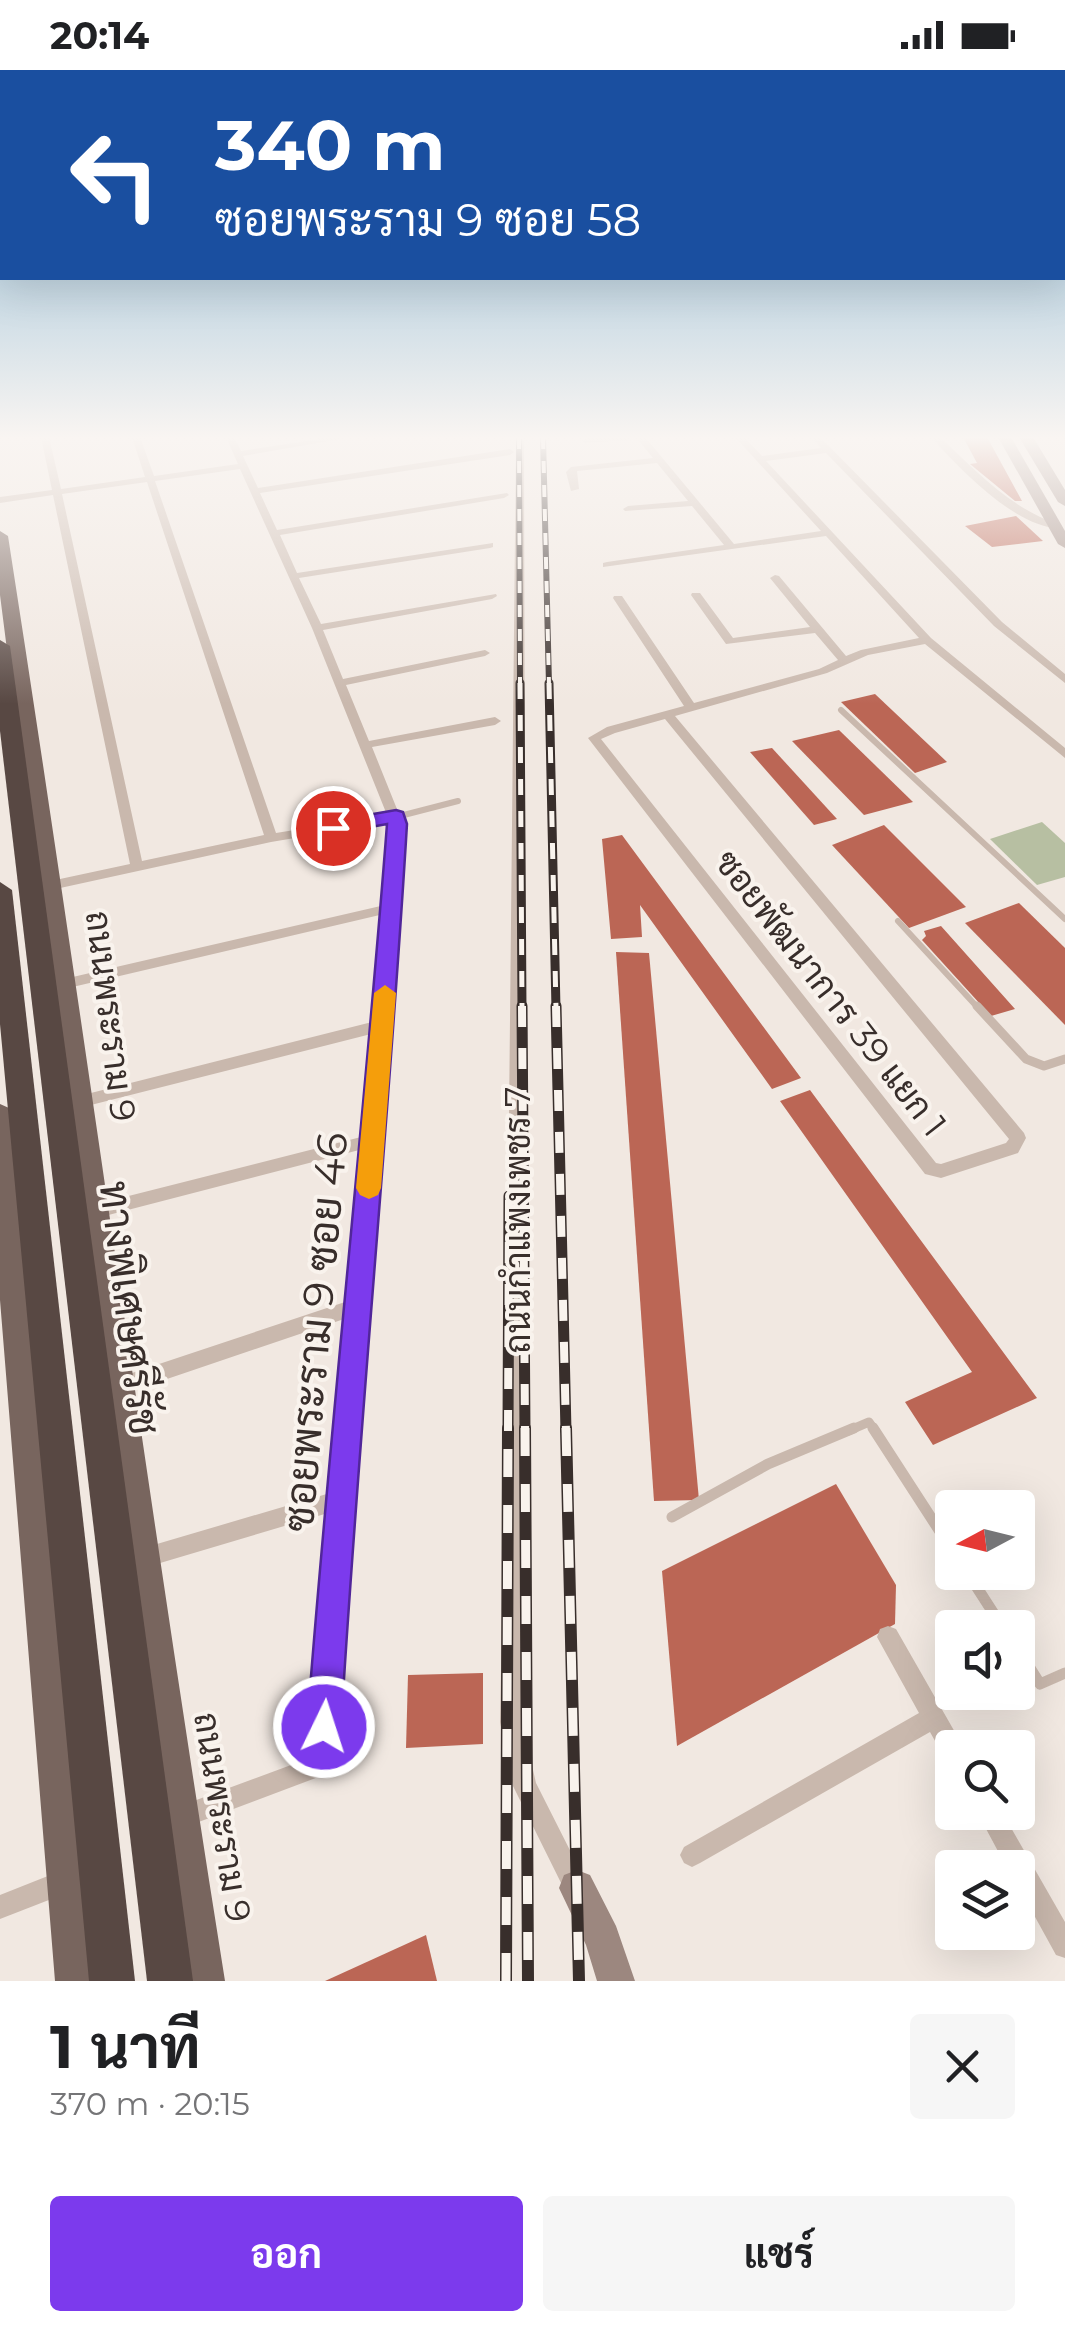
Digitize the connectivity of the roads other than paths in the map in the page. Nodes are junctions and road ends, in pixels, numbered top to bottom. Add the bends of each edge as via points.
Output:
1 (66, 526) edge
2 (166, 526) edge
3 (271, 526) edge
4 (321, 526) edge
5 (515, 526) edge
6 (714, 526) edge
7 (822, 526) edge
8 (902, 526) edge
9 (828, 533) junction
10 (275, 534) junction
11 (0, 536) edge
12 (490, 545) dead end
13 (732, 548) junction
14 (607, 565) dead end
15 (294, 576) junction
16 (775, 578) dead end
17 (696, 595) dead end
18 (492, 596) dead end
19 (618, 598) dead end
20 (317, 628) junction
21 (818, 630) junction
22 (927, 640) junction
23 (0, 646) edge
24 (485, 653) dead end
25 (844, 661) junction
26 (1065, 680) edge
27 (338, 683) junction
28 (692, 710) junction
29 (841, 710) dead end
30 (669, 716) junction
31 (496, 721) dead end
32 (364, 744) junction
33 (1065, 754) edge
34 (458, 801) dead end
35 (396, 816) junction
36 (271, 838) junction
37 (137, 868) junction
38 (51, 885) junction
39 (0, 890) edge
40 (390, 908) junction
41 (1065, 919) edge
42 (898, 921) dead end
43 (64, 984) junction
44 (383, 1025) junction
45 (1065, 1059) edge
46 (79, 1102) junction
47 (0, 1115) edge
48 (373, 1140) junction
49 (93, 1212) junction
50 (358, 1306) junction
51 (117, 1386) junction
52 (339, 1500) junction
53 (672, 1517) dead end
54 (935, 1524) edge
55 (140, 1559) junction
56 (888, 1637) dead end
57 (1065, 1672) edge
58 (1035, 1676) edge
59 (934, 1717) junction
60 (941, 1730) edge
61 (180, 1817) junction
62 (998, 1830) edge
63 (692, 1855) dead end
64 (67, 1881) junction
65 (577, 1888) joint
66 (0, 1907) edge
67 (1065, 1946) edge
68 (76, 1981) edge
69 (112, 1981) edge
70 (170, 1981) edge
71 (204, 1981) edge
72 (616, 1981) edge

1 - 37 street
2 - 36 street
3 - 10 street
4 - 10 street
5 - 65 street, ถนนกำแพงเพชร 7 via 510,1722 525,1786
6 - 13 street
7 - 9 street
8 - 26 street via 998,624
9 - 13 street
9 - 22 street
10 - 15 street
11 - 38 main road, ถนนพระราม 9
12 - 15 street
13 - 14 street
15 - 20 street
16 - 21 street
17 - 21 street via 730,642
18 - 20 street
19 - 28 street
20 - 27 street
21 - 25 street
22 - 25 street, ซอยพัฒนาการ 39 แยก 1
22 - 33 street
23 - 70 highway, ทางพิเศษศรีรัช
24 - 27 street
25 - 28 street, ซอยพัฒนาการ 39 แยก 1
27 - 32 street
28 - 30 street, ซอยพัฒนาการ 39 แยก 1
29 - 41 lane
30 - 30 street, ซอยพัฒนาการ 39 แยก 1 via 1013,1129 1019,1143 941,1172 932,1169 594,741 611,730
31 - 32 street
32 - 35 street
34 - 35 lane
35 - 36 street
35 - 40 street, ซอยพระราม 9 ซอย 46
36 - 37 street
37 - 38 street
38 - 43 main road, ถนนพระราม 9
39 - 69 highway
40 - 43 street
40 - 44 street, ซอยพระราม 9 ซอย 46
42 - 45 lane via 1032,1064
43 - 46 main road, ถนนพระราม 9
44 - 46 street
44 - 48 street, ซอยพระราม 9 ซอย 46
46 - 49 main road, ถนนพระราม 9
47 - 64 main road
48 - 49 street
48 - 50 street, ซอยพระราม 9 ซอย 46
49 - 51 main road, ถนนพระราม 9
50 - 51 street
50 - 52 street, ซอยพระราม 9 ซอย 46
51 - 55 main road, ถนนพระราม 9
52 - 55 street
52 - 61 street, ซอยพระราม 9 ซอย 46 via 322,1764
53 - 54 lane via 768,1464 868,1422
55 - 61 main road, ถนนพระราม 9
56 - 59 street
57 - 58 lane via 1040,1684
59 - 60 street
59 - 63 street
61 - 71 main road, ถนนพระราม 9
62 - 67 street
64 - 66 street
64 - 68 main road
65 - 72 main road, ถนนกำแพงเพชร 7 via 604,1939

